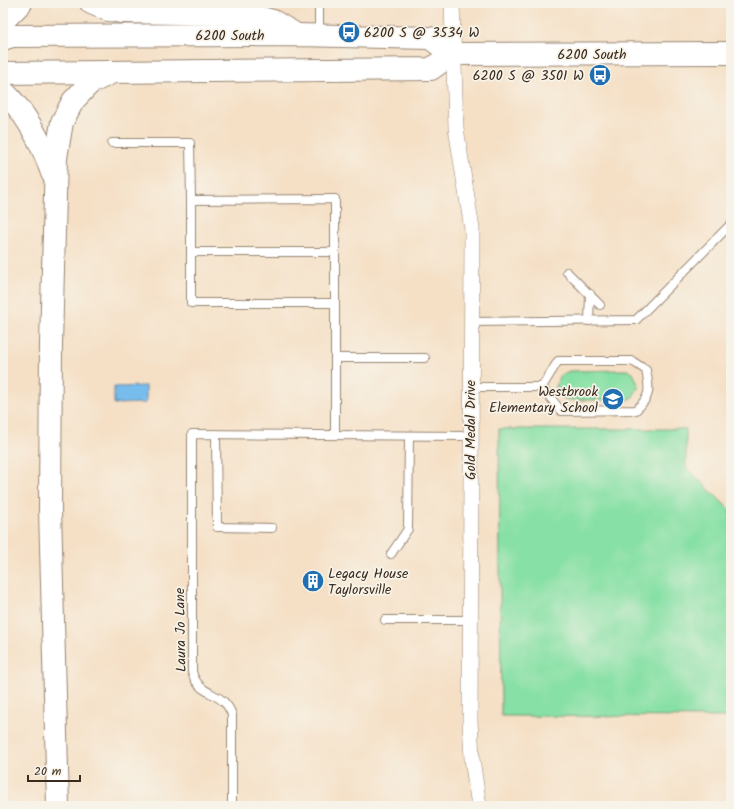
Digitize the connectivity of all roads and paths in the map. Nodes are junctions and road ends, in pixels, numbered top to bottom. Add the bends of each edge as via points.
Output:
1 (20, 3) edge
2 (91, 3) edge
3 (319, 3) edge
4 (452, 3) edge
5 (5, 33) edge
6 (297, 35) junction
7 (319, 36) junction
8 (731, 53) edge
9 (452, 54) junction
10 (113, 72) junction
11 (3, 73) edge
12 (3, 91) edge
13 (112, 143) dead end
14 (55, 184) junction
15 (191, 200) junction
16 (731, 224) edge
17 (191, 252) junction
18 (335, 252) junction
19 (567, 272) dead end
20 (590, 294) junction
21 (336, 303) junction
22 (600, 305) dead end
23 (589, 321) junction
24 (471, 322) junction
25 (336, 358) junction
26 (425, 358) dead end
27 (471, 387) junction
28 (542, 387) junction
29 (216, 434) junction
30 (336, 435) junction
31 (470, 436) junction
32 (409, 437) junction
33 (272, 528) dead end
34 (391, 554) dead end
35 (385, 620) dead end
36 (469, 620) junction
37 (58, 806) edge
38 (232, 806) edge
39 (479, 806) edge

1 - 5 main road
2 - 6 main road via 121,12 248,14 273,21
3 - 7 lane
4 - 9 street, Gold Medal Drive
5 - 6 main road, 6200 South
6 - 7 main road, 6200 South
7 - 9 main road, 6200 South via 430,38
8 - 9 main road, 6200 South
9 - 10 main road via 431,69
9 - 24 street, Gold Medal Drive via 456,128 472,229
10 - 11 main road
10 - 14 main road via 90,83 66,112 58,134
12 - 14 main road via 29,123
13 - 15 lane via 190,143
14 - 37 main road via 50,509
15 - 17 lane
15 - 18 lane via 335,199
16 - 23 lane via 636,320
17 - 18 lane
17 - 21 lane via 191,303
18 - 21 lane
19 - 20 lane
20 - 22 lane
20 - 23 lane
21 - 25 lane
23 - 24 lane
24 - 27 street, Gold Medal Drive
25 - 26 lane
25 - 30 lane
27 - 28 lane
27 - 31 street, Gold Medal Drive
28 - 28 lane via 560,410 636,410 646,400 650,386 646,370 632,361 558,361
29 - 30 lane
29 - 33 lane via 217,527
29 - 38 lane, Laura Jo Lane via 192,434 192,672 195,682 229,705 232,715
30 - 32 lane
31 - 32 lane
31 - 36 street, Gold Medal Drive
32 - 34 lane via 408,529
35 - 36 lane
36 - 39 street, Gold Medal Drive via 472,759

